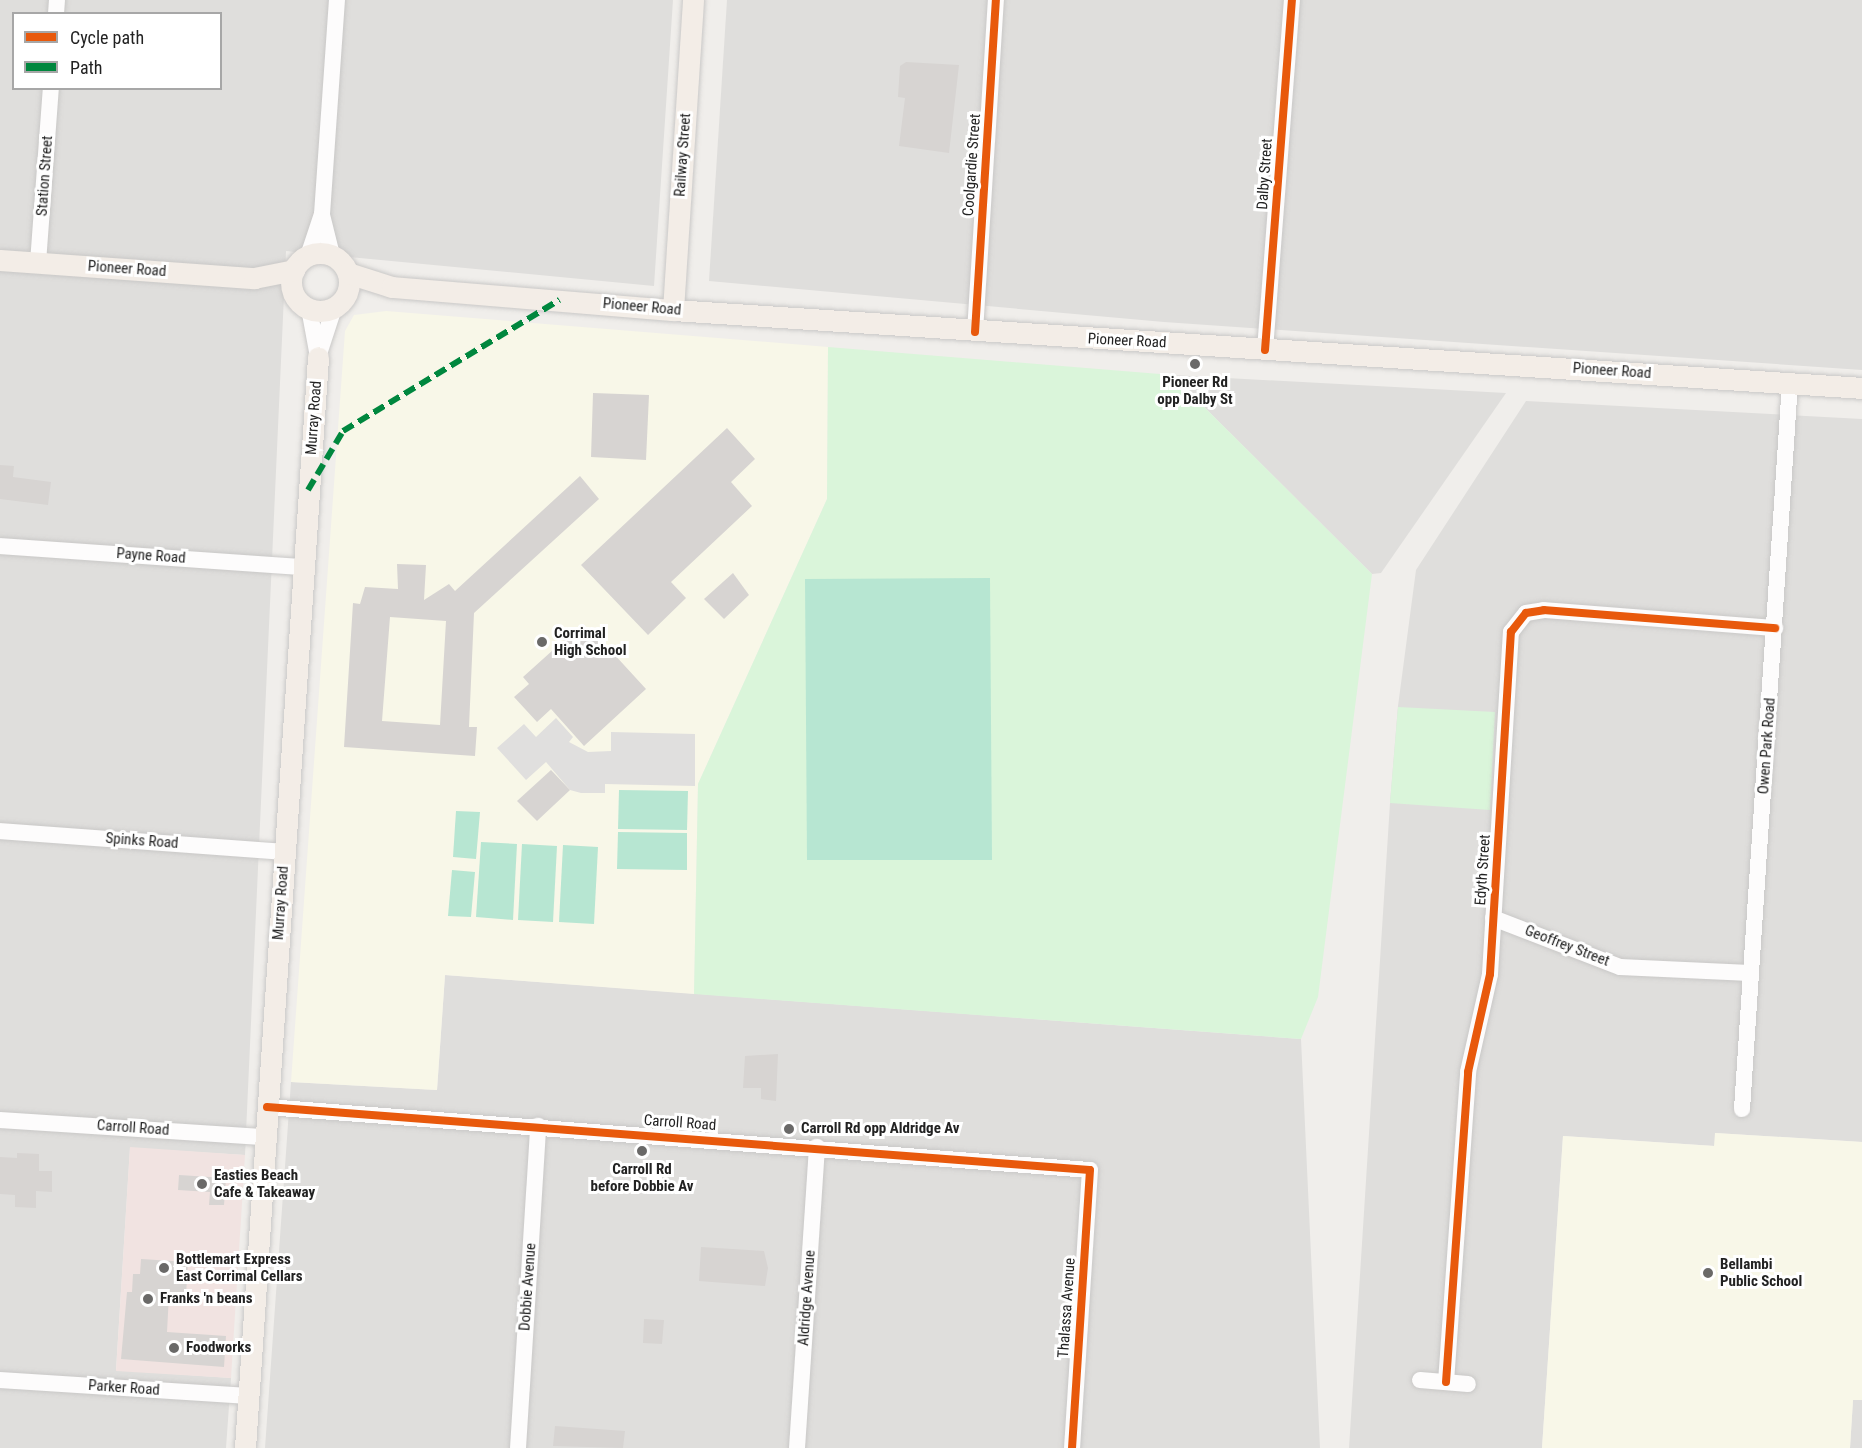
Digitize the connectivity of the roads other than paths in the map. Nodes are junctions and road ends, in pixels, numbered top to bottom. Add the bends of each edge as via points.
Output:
1 (337, 0) edge
2 (693, 0) edge
3 (996, 0) edge
4 (1292, 0) edge
5 (51, 90) edge
6 (322, 214) junction
7 (332, 255) junction
8 (0, 260) edge
9 (38, 263) junction
10 (301, 263) junction
11 (348, 273) junction
12 (254, 278) junction
13 (392, 286) junction
14 (301, 302) junction
15 (340, 303) junction
16 (673, 310) junction
17 (975, 332) junction
18 (1265, 350) junction
19 (318, 357) junction
20 (1790, 382) junction
21 (1862, 388) edge
22 (0, 546) edge
23 (303, 567) junction
24 (1775, 628) junction
25 (0, 831) edge
26 (284, 852) junction
27 (1493, 918) junction
28 (1750, 973) junction
29 (267, 1107) junction
30 (1742, 1109) dead end
31 (0, 1120) edge
32 (538, 1126) junction
33 (265, 1137) junction
34 (816, 1147) junction
35 (1090, 1170) joint
36 (0, 1380) edge
37 (1420, 1380) dead end
38 (1446, 1382) junction
39 (1468, 1384) dead end
40 (248, 1396) junction
41 (244, 1448) edge
42 (518, 1448) edge
43 (797, 1448) edge
44 (1072, 1448) edge

1 - 6 street
2 - 16 main road, Railway Street
3 - 17 street, Coolgardie Street
4 - 18 street, Dalby Street
5 - 9 street, Station Street
6 - 7 street
6 - 10 street
7 - 10 main road
7 - 11 main road
8 - 9 main road, Pioneer Road
9 - 12 main road, Pioneer Road
10 - 12 main road, Pioneer Road
10 - 14 main road
11 - 13 main road, Pioneer Road
11 - 15 main road
12 - 14 main road, Pioneer Road
13 - 15 main road, Pioneer Road
13 - 16 main road, Pioneer Road
14 - 15 main road via 322,312
14 - 19 street, Murray Road
15 - 19 street, Murray Road
16 - 17 main road, Pioneer Road
17 - 18 main road, Pioneer Road
18 - 20 main road, Pioneer Road
19 - 23 main road, Murray Road
20 - 21 main road, Pioneer Road
20 - 24 street, Owen Park Road
22 - 23 street, Payne Road
23 - 26 main road, Murray Road
24 - 27 street, Edyth Street via 1544,610 1526,613 1511,632
24 - 28 street, Owen Park Road
25 - 26 street, Spinks Road
26 - 29 main road, Murray Road
27 - 28 street, Geoffrey Street via 1620,967
27 - 38 street, Edyth Street via 1490,974 1468,1072
28 - 30 street, Owen Park Road
29 - 32 street, Carroll Road
29 - 33 main road, Murray Road
31 - 33 street, Carroll Road
32 - 34 street, Carroll Road
32 - 42 street, Dobbie Avenue
33 - 40 main road, Murray Road
34 - 35 street, Carroll Road
34 - 43 street, Aldridge Avenue
35 - 44 street, Thalassa Avenue
36 - 40 street, Parker Road
37 - 38 street
38 - 39 street
40 - 41 main road, Murray Road

